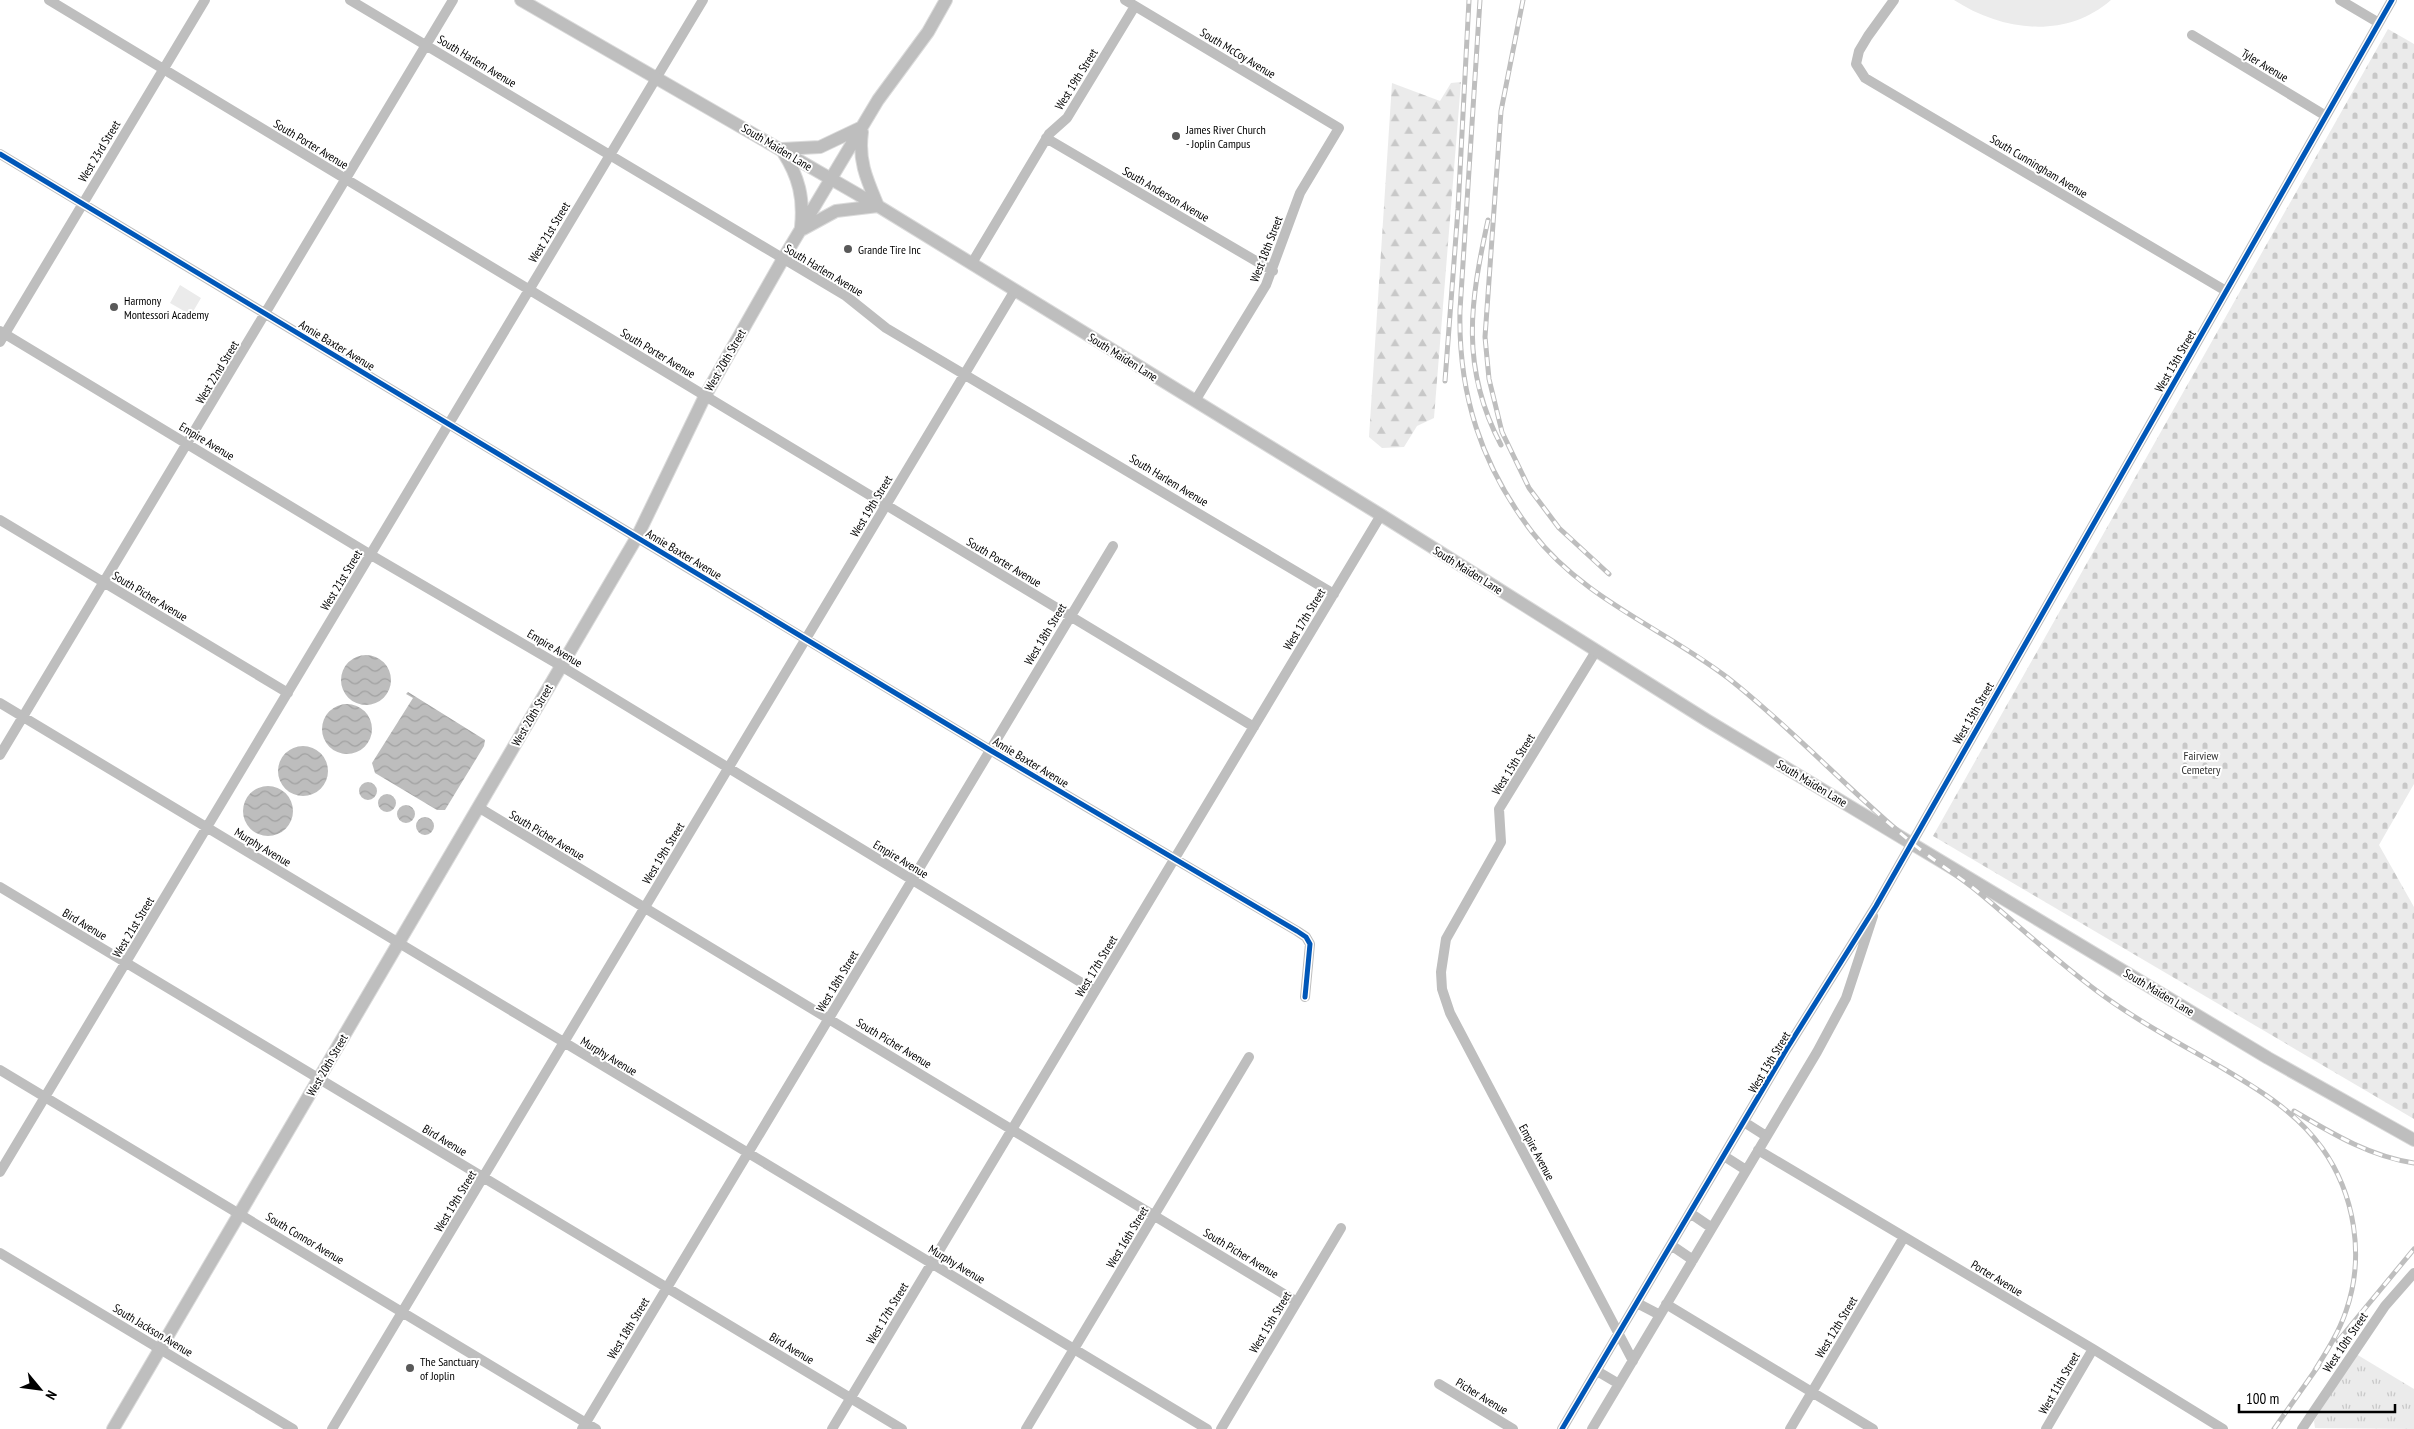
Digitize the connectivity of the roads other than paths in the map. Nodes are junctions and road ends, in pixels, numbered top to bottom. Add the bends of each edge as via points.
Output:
1 (48, 0) edge
2 (205, 0) edge
3 (350, 0) edge
4 (453, 0) edge
5 (521, 0) edge
6 (703, 0) edge
7 (946, 0) edge
8 (1125, 0) edge
9 (1894, 0) edge
10 (2340, 0) edge
11 (2392, 0) edge
12 (1135, 6) junction
13 (2379, 23) junction
14 (2192, 36) dead end
15 (426, 46) junction
16 (163, 70) junction
17 (657, 77) junction
18 (2326, 116) junction
19 (862, 127) junction
20 (1339, 128) joint
21 (1046, 138) junction
22 (781, 149) junction
23 (0, 154) edge
24 (610, 156) junction
25 (346, 179) junction
26 (832, 179) junction
27 (82, 203) junction
28 (878, 206) junction
29 (801, 230) junction
30 (783, 259) junction
31 (972, 263) junction
32 (1273, 271) junction
33 (529, 290) junction
34 (1016, 290) junction
35 (2226, 291) junction
36 (266, 314) junction
37 (1, 335) edge
38 (965, 373) junction
39 (705, 396) junction
40 (1196, 401) junction
41 (449, 424) junction
42 (187, 444) junction
43 (886, 505) junction
44 (1381, 515) junction
45 (0, 520) edge
46 (637, 537) junction
47 (1113, 546) dead end
48 (371, 555) junction
49 (104, 582) junction
50 (1334, 594) junction
51 (1070, 616) junction
52 (807, 639) junction
53 (1596, 651) junction
54 (561, 666) junction
55 (288, 693) junction
56 (0, 703) edge
57 (23, 717) junction
58 (1254, 727) junction
59 (990, 750) junction
60 (0, 755) edge
61 (728, 769) junction
62 (478, 808) junction
63 (208, 828) junction
64 (1911, 842) junction
65 (1174, 859) junction
66 (912, 880) junction
67 (0, 887) edge
68 (1876, 906) junction
69 (645, 908) junction
70 (398, 944) junction
71 (1444, 949) joint
72 (126, 963) junction
73 (1095, 991) junction
74 (1305, 996) dead end
75 (829, 1018) junction
76 (564, 1043) junction
77 (1249, 1057) dead end
78 (0, 1070) edge
79 (319, 1079) junction
80 (45, 1097) junction
81 (1744, 1122) junction
82 (1013, 1128) junction
83 (1766, 1136) junction
84 (2414, 1140) edge
85 (1758, 1150) junction
86 (748, 1153) junction
87 (1724, 1156) junction
88 (1746, 1170) junction
89 (0, 1172) edge
90 (483, 1178) junction
91 (1690, 1213) junction
92 (239, 1214) junction
93 (1155, 1215) junction
94 (1341, 1228) dead end
95 (1712, 1228) junction
96 (1904, 1237) junction
97 (1671, 1245) junction
98 (0, 1253) edge
99 (1693, 1260) junction
100 (931, 1263) junction
101 (2414, 1273) edge
102 (667, 1288) junction
103 (1297, 1302) junction
104 (1637, 1303) junction
105 (1666, 1304) junction
106 (402, 1312) junction
107 (1660, 1315) junction
108 (1618, 1336) junction
109 (160, 1349) junction
110 (1074, 1349) junction
111 (2093, 1349) junction
112 (1633, 1361) junction
113 (1597, 1371) junction
114 (1439, 1384) dead end
115 (1619, 1384) junction
116 (1812, 1393) junction
117 (850, 1398) junction
118 (584, 1426) edge
119 (113, 1429) edge
120 (293, 1429) edge
121 (332, 1429) edge
122 (596, 1429) edge
123 (832, 1429) edge
124 (902, 1429) edge
125 (1026, 1429) edge
126 (1207, 1429) edge
127 (1221, 1429) edge
128 (1513, 1429) edge
129 (1562, 1429) edge
130 (1592, 1429) edge
131 (1790, 1429) edge
132 (1873, 1429) edge
133 (2046, 1429) edge
134 (2223, 1429) edge
135 (2302, 1429) edge

1 - 16 street, South Porter Avenue
2 - 16 street, West 23rd Street
3 - 15 street, South Harlem Avenue
4 - 15 street, West 22nd Street
5 - 17 main road, South Maiden Lane
6 - 17 street, West 21st Street
7 - 19 main road, West 20th Street via 928,32
8 - 12 street, South McCoy Avenue
9 - 35 street, South Cunningham Avenue via 1859,51 1856,64 1865,78
10 - 13 street
11 - 13 street, West 13th Street
12 - 20 street, South McCoy Avenue
12 - 21 street, West 19th Street via 1067,118
13 - 18 street, West 13th Street
14 - 18 street, Tyler Avenue
15 - 24 street, South Harlem Avenue
15 - 25 street, West 22nd Street
16 - 25 street, South Porter Avenue
16 - 27 street, West 23rd Street
17 - 22 main road, South Maiden Lane
17 - 24 street, West 21st Street
18 - 35 street, West 13th Street
19 - 22 main road via 820,147
19 - 26 main road, West 20th Street
19 - 28 main road via 861,162
20 - 32 street, West 18th Street via 1300,192
21 - 31 street, West 19th Street
21 - 32 street, South Anderson Avenue
22 - 26 main road, South Maiden Lane
22 - 29 main road via 800,186
23 - 27 street, Annie Baxter Avenue
24 - 30 street, South Harlem Avenue
24 - 33 street, West 21st Street
25 - 33 street, South Porter Avenue
25 - 36 street, West 22nd Street
26 - 28 main road, South Maiden Lane
26 - 29 main road, West 20th Street
27 - 36 street, Annie Baxter Avenue
27 - 37 street, West 23rd Street
28 - 29 main road via 836,211
28 - 31 main road, South Maiden Lane
29 - 30 main road, West 20th Street
30 - 38 street, South Harlem Avenue via 853,301 881,324
30 - 39 main road, West 20th Street
31 - 34 main road, South Maiden Lane
32 - 40 street, West 18th Street
33 - 39 street, South Porter Avenue
33 - 41 street, West 21st Street
34 - 38 street, West 19th Street
34 - 40 main road, South Maiden Lane
35 - 64 street, West 13th Street
36 - 41 street, Annie Baxter Avenue
36 - 42 street, West 22nd Street
37 - 42 street, Empire Avenue
38 - 43 street, West 19th Street
38 - 50 street, South Harlem Avenue
39 - 43 street, South Porter Avenue
39 - 46 main road, West 20th Street
40 - 44 main road, South Maiden Lane
41 - 46 street, Annie Baxter Avenue
41 - 48 street, West 21st Street
42 - 48 street, Empire Avenue
42 - 49 street, West 22nd Street
43 - 51 street, South Porter Avenue
43 - 52 street, West 19th Street
44 - 50 street, West 17th Street
44 - 53 main road, South Maiden Lane
45 - 49 street, South Picher Avenue
46 - 52 street, Annie Baxter Avenue
46 - 54 main road, West 20th Street
47 - 51 street, West 18th Street
48 - 54 street, Empire Avenue
48 - 55 street, West 21st Street
49 - 55 street, South Picher Avenue
49 - 57 street, West 22nd Street
50 - 58 street, West 17th Street
51 - 58 street, South Porter Avenue
51 - 59 street, West 18th Street
52 - 59 street, Annie Baxter Avenue
52 - 61 street, West 19th Street
53 - 64 main road, South Maiden Lane
53 - 71 street, West 15th Street via 1500,809 1501,842 1446,939
54 - 61 street, Empire Avenue
54 - 62 main road, West 20th Street
55 - 63 street, West 21st Street
56 - 57 street, Murphy Avenue
57 - 60 street, West 22nd Street
57 - 63 street, Murphy Avenue
58 - 65 street, West 17th Street
59 - 65 street, Annie Baxter Avenue
59 - 66 street, West 18th Street
61 - 66 street, Empire Avenue
61 - 69 street, West 19th Street
62 - 69 street, South Picher Avenue
62 - 70 main road, West 20th Street
63 - 70 street, Murphy Avenue
63 - 72 street, West 21st Street
64 - 68 street, West 13th Street
64 - 84 main road, South Maiden Lane via 2268,1058
65 - 73 street, West 17th Street
65 - 74 street, Annie Baxter Avenue via 1306,937 1311,953
66 - 73 street, Empire Avenue
66 - 75 street, West 18th Street
67 - 72 street, Bird Avenue
68 - 81 street, West 13th Street
68 - 83 street, West 13th Street via 1846,998
69 - 75 street, South Picher Avenue
69 - 76 street, West 19th Street
70 - 76 street, Murphy Avenue
70 - 79 main road, West 20th Street
71 - 108 street, Empire Avenue via 1442,989 1450,1013
72 - 79 street, Bird Avenue
72 - 80 street, West 21st Street
73 - 82 street, West 17th Street
75 - 82 street, South Picher Avenue
75 - 86 street, West 18th Street
76 - 86 street, Murphy Avenue
76 - 90 street, West 19th Street
77 - 93 street, West 16th Street
78 - 80 street, South Connor Avenue
79 - 90 street, Bird Avenue
79 - 92 main road, West 20th Street
80 - 89 street, West 21st Street
80 - 92 street, South Connor Avenue
81 - 83 street
81 - 87 street, West 13th Street
82 - 93 street, South Picher Avenue
82 - 100 street, West 17th Street
83 - 85 street, West 13th Street
85 - 88 street, West 13th Street
85 - 96 street, Porter Avenue
86 - 100 street, Murphy Avenue
86 - 102 street, West 18th Street
87 - 88 street
87 - 91 street, West 13th Street
88 - 95 street, West 13th Street
90 - 102 street, Bird Avenue
90 - 106 street, West 19th Street
91 - 95 street
91 - 97 street, West 13th Street
92 - 106 street, South Connor Avenue
92 - 109 main road, West 20th Street
93 - 103 street, South Picher Avenue
93 - 110 street, West 16th Street
94 - 103 street, West 15th Street
95 - 99 street, West 13th Street
96 - 111 street, Porter Avenue
96 - 116 street, West 12th Street
97 - 99 street
97 - 104 street, West 13th Street
98 - 109 street, South Jackson Avenue
99 - 105 street, West 13th Street
100 - 110 street, Murphy Avenue
100 - 117 street, West 17th Street
101 - 135 street, West 10th Street via 2385,1306
102 - 117 street, Bird Avenue
102 - 118 street, West 18th Street
103 - 127 street, West 15th Street
104 - 107 street
104 - 108 street, West 13th Street
105 - 107 street, West 13th Street
105 - 116 street
106 - 118 street, South Connor Avenue
106 - 121 street, West 19th Street
107 - 112 street, West 13th Street
108 - 112 street, Empire Avenue
108 - 113 street, West 13th Street
109 - 119 main road, West 20th Street
109 - 120 street, South Jackson Avenue
110 - 125 street, West 16th Street
110 - 126 street, Murphy Avenue
111 - 133 street, West 11th Street
111 - 134 street, Porter Avenue
112 - 115 street, West 13th Street
113 - 115 street
113 - 129 street, West 13th Street
114 - 128 street, Picher Avenue
115 - 130 street, West 13th Street
116 - 131 street, West 12th Street
116 - 132 street
117 - 123 street, West 17th Street
117 - 124 street, Bird Avenue
118 - 122 street, South Connor Avenue

